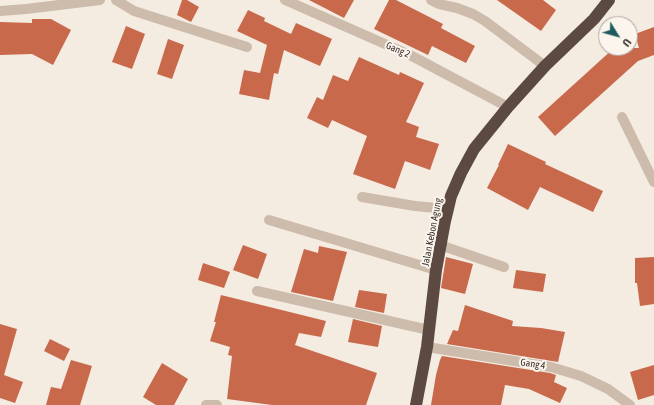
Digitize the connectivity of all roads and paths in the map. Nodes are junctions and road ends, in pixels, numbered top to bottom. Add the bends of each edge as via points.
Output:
1 (100, 0) edge
2 (116, 0) edge
3 (285, 0) edge
4 (431, 0) edge
5 (609, 0) edge
6 (0, 11) edge
7 (247, 47) dead end
8 (545, 66) junction
9 (508, 107) junction
10 (622, 117) dead end
11 (654, 182) edge
12 (362, 197) dead end
13 (448, 209) junction
14 (269, 220) dead end
15 (440, 245) junction
16 (504, 267) dead end
17 (436, 270) junction
18 (257, 291) dead end
19 (429, 330) junction
20 (428, 348) junction
21 (206, 405) edge
22 (217, 405) edge
23 (416, 405) edge
24 (630, 405) edge

1 - 6 street
2 - 7 street via 134,11
3 - 9 street, Gang 2 via 410,55
4 - 8 street via 473,14
5 - 8 highway, Jalan Kebon Agung via 594,19
8 - 9 highway, Jalan Kebon Agung
9 - 13 highway, Jalan Kebon Agung via 474,149 451,196
10 - 11 street
12 - 13 street
13 - 15 highway, Jalan Kebon Agung
14 - 17 street
15 - 16 street
15 - 17 highway, Jalan Kebon Agung
17 - 19 highway, Jalan Kebon Agung
18 - 19 street
19 - 20 highway, Jalan Kebon Agung
20 - 23 highway, Jalan Kebon Agung
20 - 24 street, Gang 4 via 551,367 581,376 608,389
21 - 22 street

